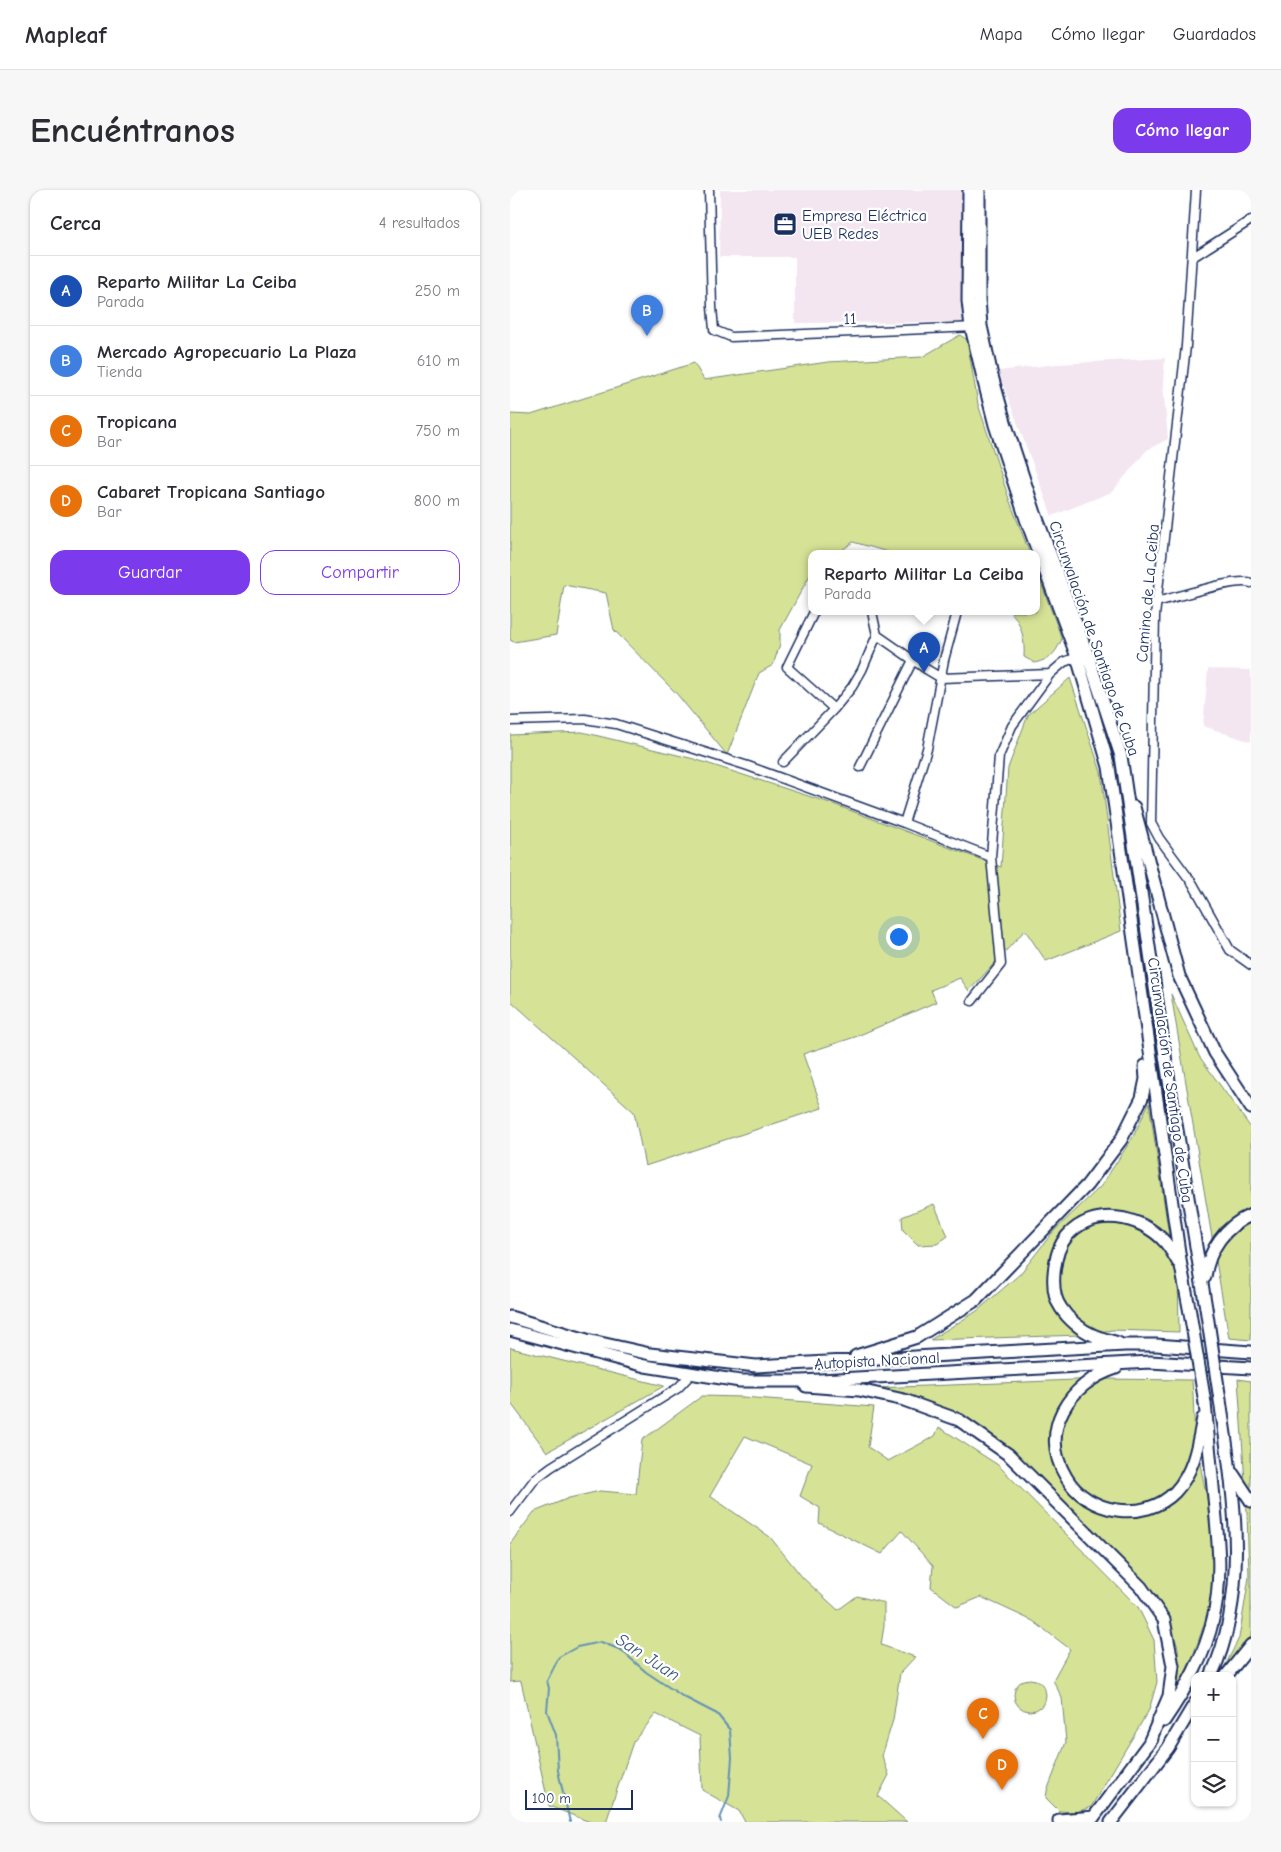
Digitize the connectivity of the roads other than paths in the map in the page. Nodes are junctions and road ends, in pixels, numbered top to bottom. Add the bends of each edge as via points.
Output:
1 (709, 190) edge
2 (969, 190) edge
3 (980, 190) edge
4 (1196, 190) edge
5 (1251, 220) edge
6 (1193, 258) junction
7 (976, 327) junction
8 (1039, 550) edge
9 (1040, 553) edge
10 (1251, 583) edge
11 (1156, 602) junction
12 (813, 615) edge
13 (873, 615) edge
14 (956, 615) edge
15 (878, 635) junction
16 (1082, 655) junction
17 (913, 660) junction
18 (1050, 674) junction
19 (941, 678) junction
20 (834, 709) junction
21 (510, 721) edge
22 (1121, 756) junction
23 (783, 762) dead end
24 (860, 767) dead end
25 (904, 823) junction
26 (1139, 825) junction
27 (1159, 838) junction
28 (991, 857) junction
29 (1251, 965) edge
30 (1140, 979) junction
31 (972, 1001) dead end
32 (1251, 1108) edge
33 (1251, 1215) edge
34 (1180, 1266) junction
35 (1203, 1288) junction
36 (510, 1317) edge
37 (510, 1330) edge
38 (1125, 1345) junction
39 (1250, 1351) edge
40 (834, 1361) junction
41 (1150, 1362) junction
42 (1251, 1368) edge
43 (691, 1374) junction
44 (740, 1381) junction
45 (1205, 1404) junction
46 (1230, 1468) junction
47 (1251, 1501) edge
48 (510, 1512) edge
49 (1251, 1645) edge
50 (1212, 1672) edge
51 (1229, 1672) edge
52 (1191, 1710) edge
53 (1193, 1717) edge
54 (1149, 1743) junction
55 (1168, 1748) junction
56 (1092, 1820) edge
57 (1060, 1822) edge
58 (1111, 1822) edge

1 - 7 street, 11 via 714,330 731,336
2 - 7 highway via 968,261
3 - 7 highway
4 - 6 street, Camino de La Ceiba
5 - 6 street
6 - 11 street, Camino de La Ceiba
7 - 8 highway, Circunvalación de Santiago de Cuba via 995,425
9 - 16 highway, Circunvalación de Santiago de Cuba
10 - 11 street via 1222,585
11 - 27 street, Camino de La Ceiba via 1151,823
12 - 20 street via 787,667
13 - 15 street
14 - 19 street
15 - 17 street
15 - 20 street via 852,687
16 - 18 street via 1064,662
16 - 22 highway, Circunvalación de Santiago de Cuba
16 - 30 highway, Circunvalación de Santiago de Cuba via 1109,767
17 - 19 street
17 - 24 street
18 - 19 street
18 - 28 street via 1012,726 999,756
19 - 25 street via 927,749
20 - 23 street
21 - 25 street via 585,719 616,724 723,757
22 - 26 highway
22 - 35 highway, Circunvalación de Santiago de Cuba
25 - 28 street
26 - 27 street
26 - 32 highway via 1179,976 1215,1053
27 - 29 street, Camino de La Ceiba via 1193,884 1230,950
28 - 31 street via 1000,964
30 - 34 highway, Circunvalación de Santiago de Cuba
30 - 40 highway via 1146,1079 1142,1098 1121,1140 1087,1185 976,1300 916,1337
33 - 35 highway via 1223,1234 1207,1262
34 - 38 highway via 1166,1243 1154,1232 1129,1219 1114,1216 1098,1218 1082,1224 1068,1235 1059,1248 1054,1267 1060,1307 1092,1335
34 - 45 highway, Circunvalación de Santiago de Cuba, bridge
35 - 46 highway, Circunvalación de Santiago de Cuba, bridge
36 - 40 highway, Autopista Nacional via 587,1340 650,1354 756,1366
37 - 43 highway, Autopista Nacional via 645,1366
38 - 39 highway, Autopista Nacional
38 - 40 highway, Autopista Nacional
41 - 42 highway, Autopista Nacional
41 - 44 highway, Autopista Nacional
41 - 45 highway via 1100,1373 1078,1388 1065,1405 1057,1425 1056,1448 1066,1479 1084,1497 1119,1511 1141,1510 1160,1503 1174,1492 1189,1472
43 - 44 highway, Autopista Nacional
43 - 48 street via 678,1388 535,1479
44 - 54 highway via 858,1390 904,1400 958,1420 1009,1455 1140,1587 1164,1620 1173,1666 1169,1696
45 - 54 highway, Circunvalación de Santiago de Cuba via 1219,1544 1217,1597 1206,1644 1184,1691
46 - 47 highway
46 - 50 highway, Circunvalación de Santiago de Cuba via 1235,1504 1234,1597 1225,1638
49 - 51 highway
52 - 55 highway
53 - 55 highway
54 - 56 highway, Circunvalación de Santiago de Cuba
55 - 58 highway
56 - 57 highway

